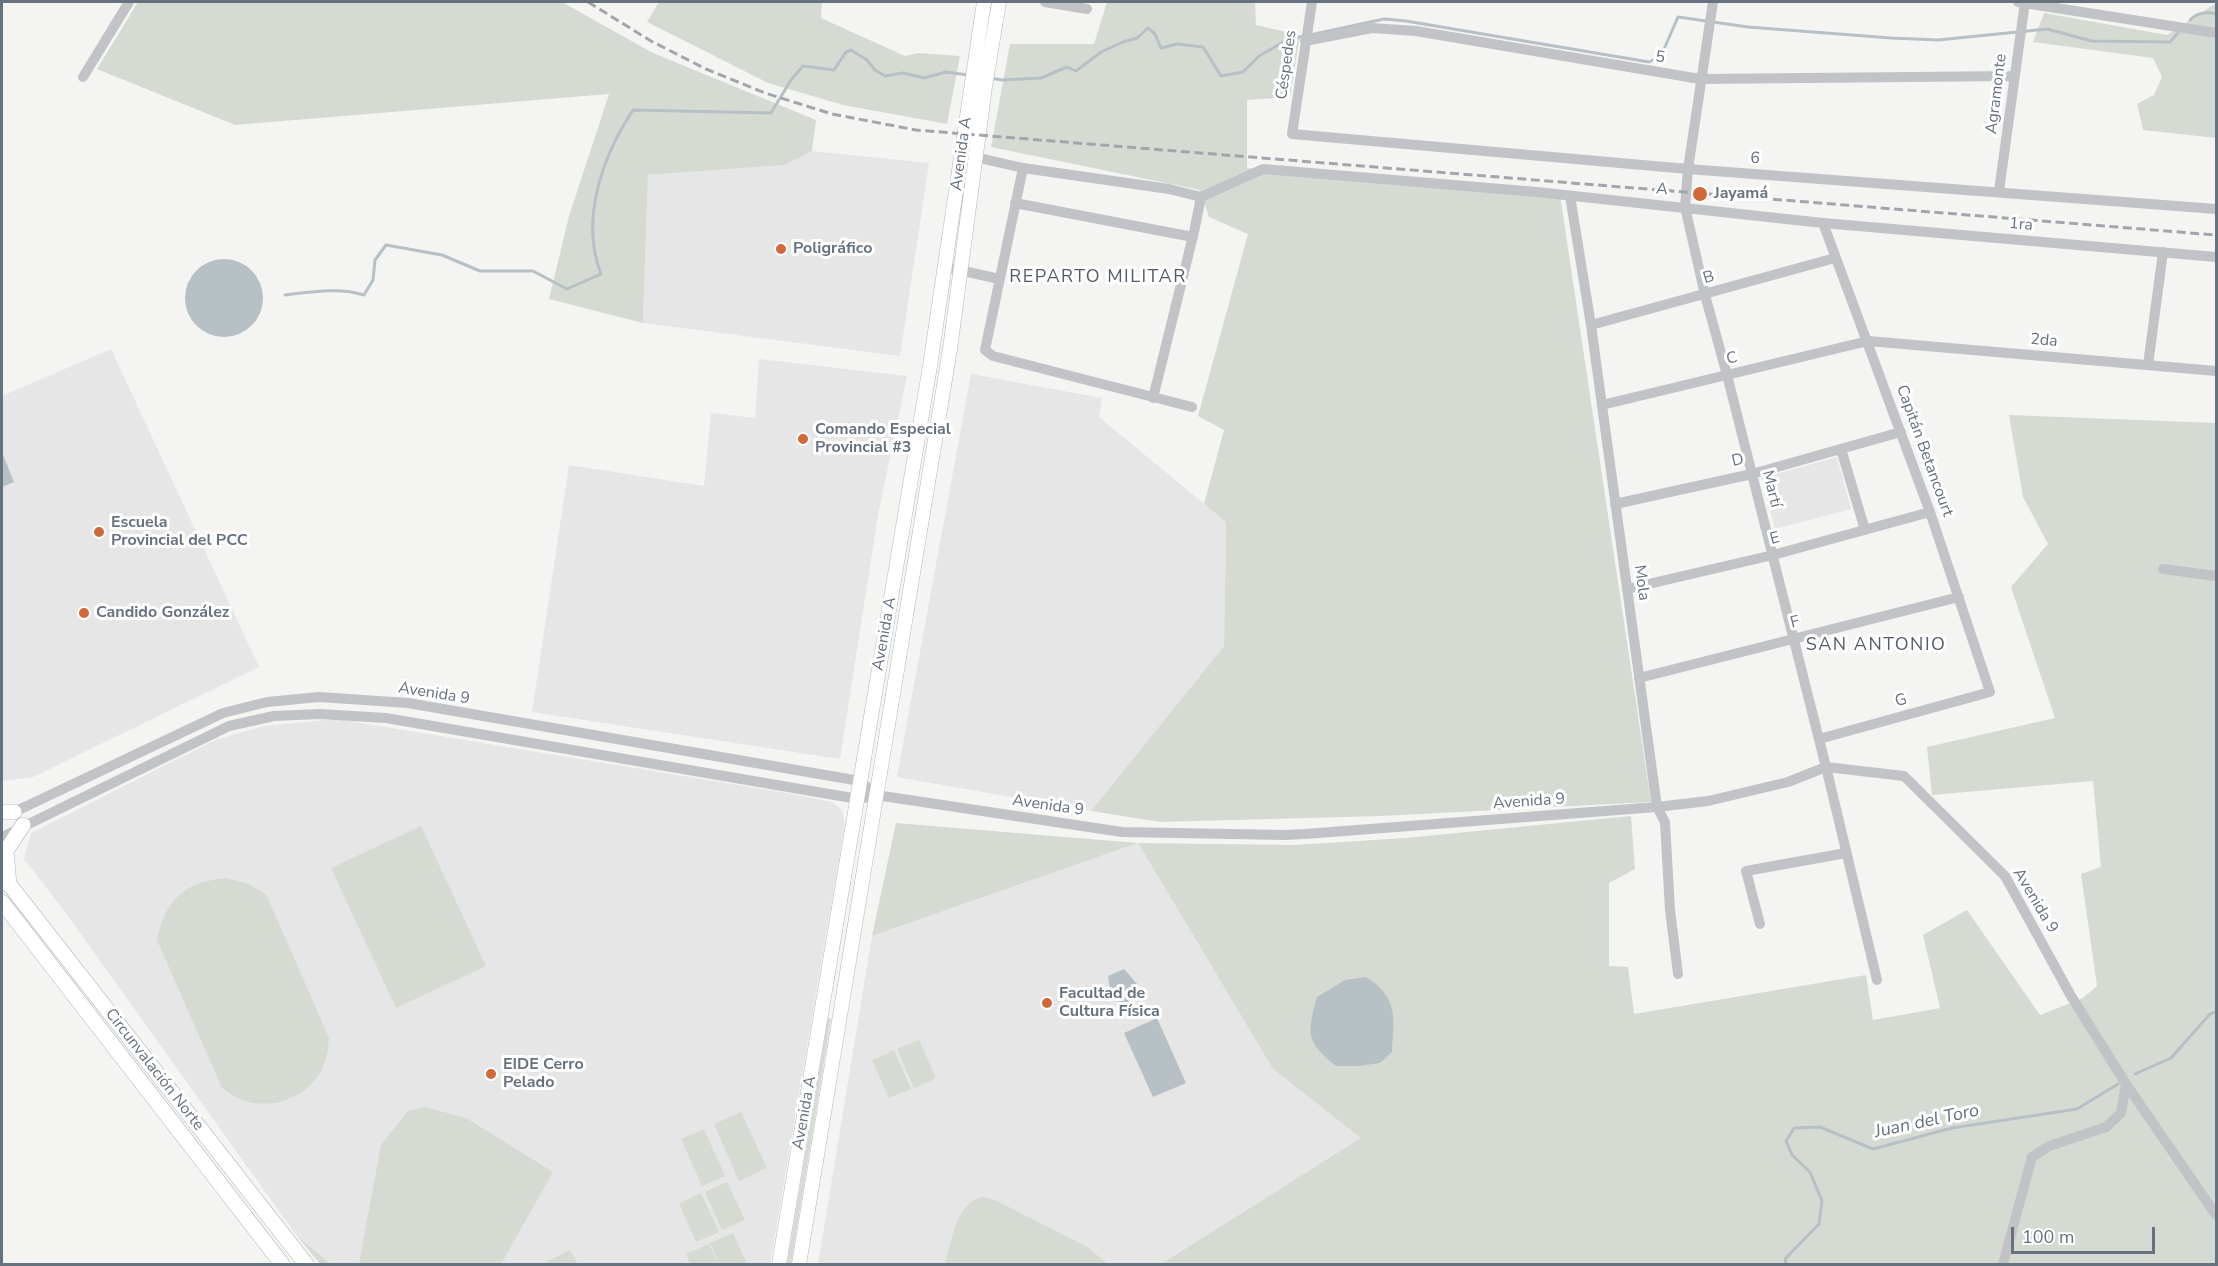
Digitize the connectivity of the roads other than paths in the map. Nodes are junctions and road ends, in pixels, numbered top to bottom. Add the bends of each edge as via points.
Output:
1 (129, 2) edge
2 (984, 2) edge
3 (999, 2) edge
4 (1045, 2) edge
5 (1312, 2) edge
6 (1713, 2) edge
7 (2023, 2) edge
8 (1087, 9) dead end
9 (2217, 33) edge
10 (1306, 37) junction
11 (2015, 76) junction
12 (83, 77) dead end
13 (1700, 80) junction
14 (978, 86) junction
15 (1292, 134) joint
16 (975, 157) junction
17 (1023, 168) junction
18 (1688, 169) junction
19 (2000, 192) junction
20 (1570, 196) junction
21 (1201, 197) junction
22 (1015, 203) junction
23 (1685, 207) junction
24 (2217, 210) edge
25 (1823, 223) junction
26 (1193, 237) junction
27 (2163, 252) junction
28 (2217, 257) edge
29 (1835, 258) junction
30 (946, 267) junction
31 (962, 269) junction
32 (999, 279) junction
33 (1705, 295) junction
34 (1591, 325) junction
35 (1868, 341) junction
36 (2148, 365) junction
37 (2217, 371) edge
38 (1727, 375) junction
39 (1153, 398) junction
40 (1602, 405) junction
41 (1192, 407) dead end
42 (1901, 432) junction
43 (1841, 449) junction
44 (1752, 474) junction
45 (1615, 504) junction
46 (1930, 512) junction
47 (1865, 530) junction
48 (1773, 555) junction
49 (2163, 569) dead end
50 (2217, 576) edge
51 (1627, 590) junction
52 (1959, 597) junction
53 (1792, 639) junction
54 (1639, 678) junction
55 (1990, 692) joint
56 (514, 722) junction
57 (168, 739) junction
58 (1819, 739) junction
59 (511, 741) junction
60 (175, 753) junction
61 (1826, 767) junction
62 (860, 781) junction
63 (876, 795) junction
64 (858, 799) junction
65 (1657, 807) junction
66 (6, 814) edge
67 (23, 825) junction
68 (2, 837) edge
69 (1846, 853) junction
70 (5, 880) edge
71 (2, 902) edge
72 (1760, 924) dead end
73 (1678, 974) dead end
74 (1877, 980) dead end
75 (845, 984) junction
76 (825, 994) junction
77 (2126, 1084) junction
78 (2217, 1215) edge
79 (282, 1264) edge
80 (306, 1264) edge
81 (779, 1264) edge
82 (799, 1264) edge
83 (2003, 1264) edge

1 - 12 street
2 - 14 main road, Avenida A via 974,66
3 - 14 main road, Avenida A via 988,69
4 - 8 street
5 - 10 street, Céspedes
6 - 13 street, Martí
7 - 9 street
7 - 11 street, Agramonte
10 - 13 street, 5 via 1372,28 1416,32
10 - 15 street, Céspedes
11 - 13 street, 5
11 - 19 street, Agramonte
13 - 18 street, Martí
14 - 16 main road, Avenida A
14 - 30 main road, Avenida A
15 - 18 street, 6
16 - 17 street
16 - 31 main road, Avenida A
17 - 21 street
17 - 22 street
18 - 19 street, 6
18 - 23 street, Martí
19 - 24 street, 6
20 - 21 street, A via 1263,169
20 - 23 street, A
20 - 34 street, Mola
21 - 26 street
22 - 26 street
22 - 32 street
23 - 25 street, A
23 - 33 street, Martí
25 - 27 street, 1ra
25 - 29 street, Capitán Betancourt
26 - 39 street
27 - 28 street, 1ra
27 - 36 street
29 - 33 street, B
29 - 35 street, Capitán Betancourt
30 - 31 street
30 - 62 main road, Avenida A
31 - 32 street
31 - 63 main road, Avenida A
32 - 39 street via 985,350 993,356
33 - 34 street, B
33 - 38 street, Martí
34 - 40 street, Mola
35 - 36 street, 2da
35 - 38 street, C
35 - 42 street, Capitán Betancourt
36 - 37 street, 2da
38 - 40 street, C
38 - 44 street, Martí
39 - 41 street
40 - 45 street, Mola
42 - 43 street, D
42 - 46 street, Capitán Betancourt
43 - 44 street, D
43 - 47 street
44 - 45 street, D
44 - 48 street, Martí
45 - 51 street, Mola
46 - 47 street, E
46 - 52 street, Capitán Betancourt
47 - 48 street, E
48 - 51 street, E
48 - 53 street, Martí
49 - 50 street
51 - 54 street, Mola
52 - 53 street, F
52 - 55 street, Capitán Betancourt
53 - 54 street, F
53 - 58 street, Martí
54 - 65 street, Mola
55 - 58 street, G
56 - 57 street, Avenida 9 via 408,704 319,697 267,702 223,713
56 - 59 street
56 - 62 street, Avenida 9
57 - 60 street
57 - 66 street, Avenida 9
58 - 61 street, Martí
59 - 60 street, Avenida 9 via 387,718 320,714 274,716 229,726
59 - 64 street, Avenida 9
60 - 67 street, Avenida 9
61 - 65 street, Avenida 9 via 1788,782 1731,796
61 - 69 street, Martí
61 - 77 street, Avenida 9 via 1904,776 2005,876 2071,996
62 - 63 street
62 - 64 main road, Avenida A
63 - 64 street, Avenida 9
63 - 65 street, Avenida 9 via 1122,832 1274,835
63 - 75 main road, Avenida A
64 - 76 main road, Avenida A
65 - 73 street, Mola via 1665,822
67 - 68 street, Avenida 9
67 - 70 highway via 6,851
69 - 72 street via 1746,871
69 - 74 street, Martí
70 - 80 highway, Circunvalación Norte
71 - 79 highway, Circunvalación Norte
75 - 76 main road
75 - 82 main road, Avenida A
76 - 81 main road, Avenida A
77 - 78 street, Avenida 9
77 - 83 street via 2121,1113 2106,1127 2049,1146 2032,1157

